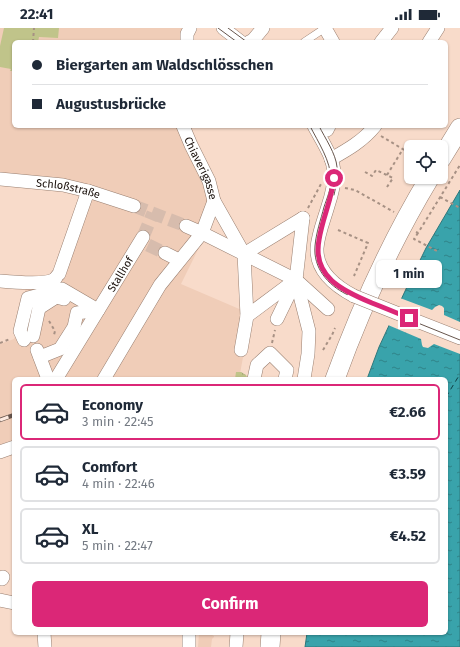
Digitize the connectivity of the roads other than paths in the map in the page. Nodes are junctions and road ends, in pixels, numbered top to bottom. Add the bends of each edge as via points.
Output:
1 (190, 28) edge
2 (223, 28) edge
3 (263, 28) edge
4 (392, 28) edge
5 (438, 28) edge
6 (328, 33) edge
7 (186, 40) edge
8 (238, 40) edge
9 (253, 40) edge
10 (309, 40) edge
11 (383, 40) edge
12 (431, 40) edge
13 (184, 128) edge
14 (315, 128) edge
15 (370, 128) edge
16 (460, 128) edge
17 (448, 148) edge
18 (331, 159) junction
19 (0, 179) edge
20 (426, 184) edge
21 (88, 191) junction
22 (214, 201) junction
23 (134, 206) tunnel mouth
24 (186, 226) tunnel mouth
25 (202, 233) junction
26 (144, 241) tunnel mouth
27 (165, 254) tunnel mouth
28 (244, 254) junction
29 (179, 260) junction
30 (296, 280) junction
31 (0, 281) edge
32 (35, 295) junction
33 (328, 309) dead end
34 (98, 310) junction
35 (77, 313) junction
36 (247, 316) junction
37 (277, 319) road end
38 (460, 338) edge
39 (34, 342) junction
40 (257, 365) junction
41 (47, 377) edge
42 (57, 377) edge
43 (105, 377) edge
44 (254, 377) edge
45 (285, 377) edge
46 (304, 377) edge
47 (336, 377) edge
48 (12, 448) edge
49 (0, 452) edge
50 (0, 600) edge
51 (12, 603) edge
52 (44, 635) edge
53 (189, 635) edge
54 (237, 635) edge
55 (271, 635) edge
56 (45, 647) edge
57 (188, 647) edge
58 (236, 647) edge
59 (270, 647) edge

1 - 7 street
2 - 8 street
3 - 9 street
4 - 11 street
5 - 12 street
6 - 10 lane
13 - 22 street, Chiaverigasse via 209,181
14 - 18 street
15 - 18 street via 361,140
16 - 17 main road
18 - 38 street, bridge via 334,185 317,249 324,271 337,286 354,296
19 - 21 street, Schloßstraße via 63,185
20 - 47 main road via 365,302
21 - 23 street, Schloßstraße
21 - 32 street via 59,274
22 - 25 street, Chiaverigasse
22 - 28 street
24 - 25 street
25 - 28 street
25 - 29 street, Chiaverigasse
26 - 34 street, Stallhof
27 - 29 street
28 - 30 street
28 - 30 street via 303,218
28 - 36 street
29 - 43 street, Chiaverigasse via 160,285
30 - 33 street
30 - 36 street
30 - 37 street
30 - 46 street via 309,331
31 - 32 street via 23,284
32 - 35 street via 68,300
32 - 39 street
34 - 35 street
34 - 39 street via 62,289 28,298 20,331
34 - 42 street, Stallhof
35 - 39 street via 74,327 60,349
36 - 40 street via 242,352
39 - 41 street
40 - 44 street
40 - 45 street via 270,353 287,370
48 - 49 street
50 - 51 street
52 - 56 street
53 - 57 street
54 - 58 street
55 - 59 main road

